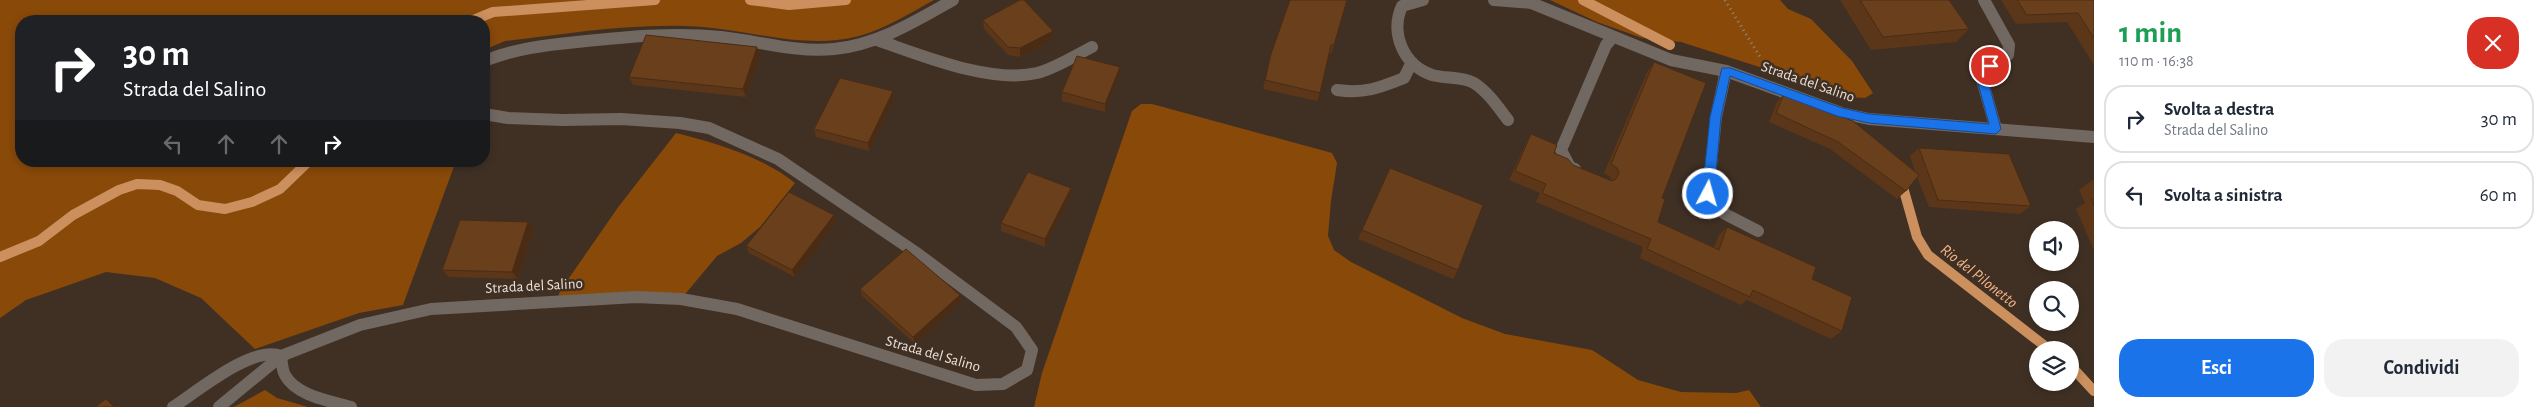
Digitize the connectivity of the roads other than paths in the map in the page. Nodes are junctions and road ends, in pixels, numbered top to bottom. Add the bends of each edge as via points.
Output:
1 (953, 0) edge
2 (1423, 0) edge
3 (1494, 0) edge
4 (1984, 0) edge
5 (1528, 2) edge
6 (1613, 37) junction
7 (878, 40) junction
8 (1092, 46) dead end
9 (490, 58) edge
10 (1412, 62) junction
11 (1726, 71) junction
12 (1337, 90) dead end
13 (490, 115) edge
14 (1508, 120) dead end
15 (1996, 129) junction
16 (2094, 137) edge
17 (1587, 174) edge
18 (1758, 231) dead end
19 (281, 356) junction
20 (173, 407) edge
21 (219, 407) edge
22 (351, 407) edge

1 - 7 street
2 - 10 street via 1402,6 1395,16 1395,31
3 - 5 street, Strada del Salino
4 - 15 street via 2010,45 2008,55 1981,76
5 - 6 street, Strada del Salino
6 - 11 street, Strada del Salino via 1671,60
6 - 17 street via 1606,45 1561,150 1570,167
7 - 8 street via 926,56 1002,74 1030,74 1052,67
7 - 9 street via 833,49 805,49 721,36 655,33 548,45
10 - 12 street via 1404,78 1380,88 1357,93
10 - 14 street via 1428,73 1472,83
11 - 15 street, Strada del Salino via 1841,113 1869,119
11 - 18 street via 1716,117 1708,194 1725,214
13 - 19 street, Strada del Salino via 508,118 621,118 680,123 709,128 778,159 918,254 1016,327 1032,350 1027,370 1004,384 976,386 737,308 681,299 636,297 431,309 360,325
15 - 16 street, Strada del Salino
19 - 20 street via 273,353 249,358
19 - 21 street, Strada del Salino
19 - 22 street via 285,374 292,385

